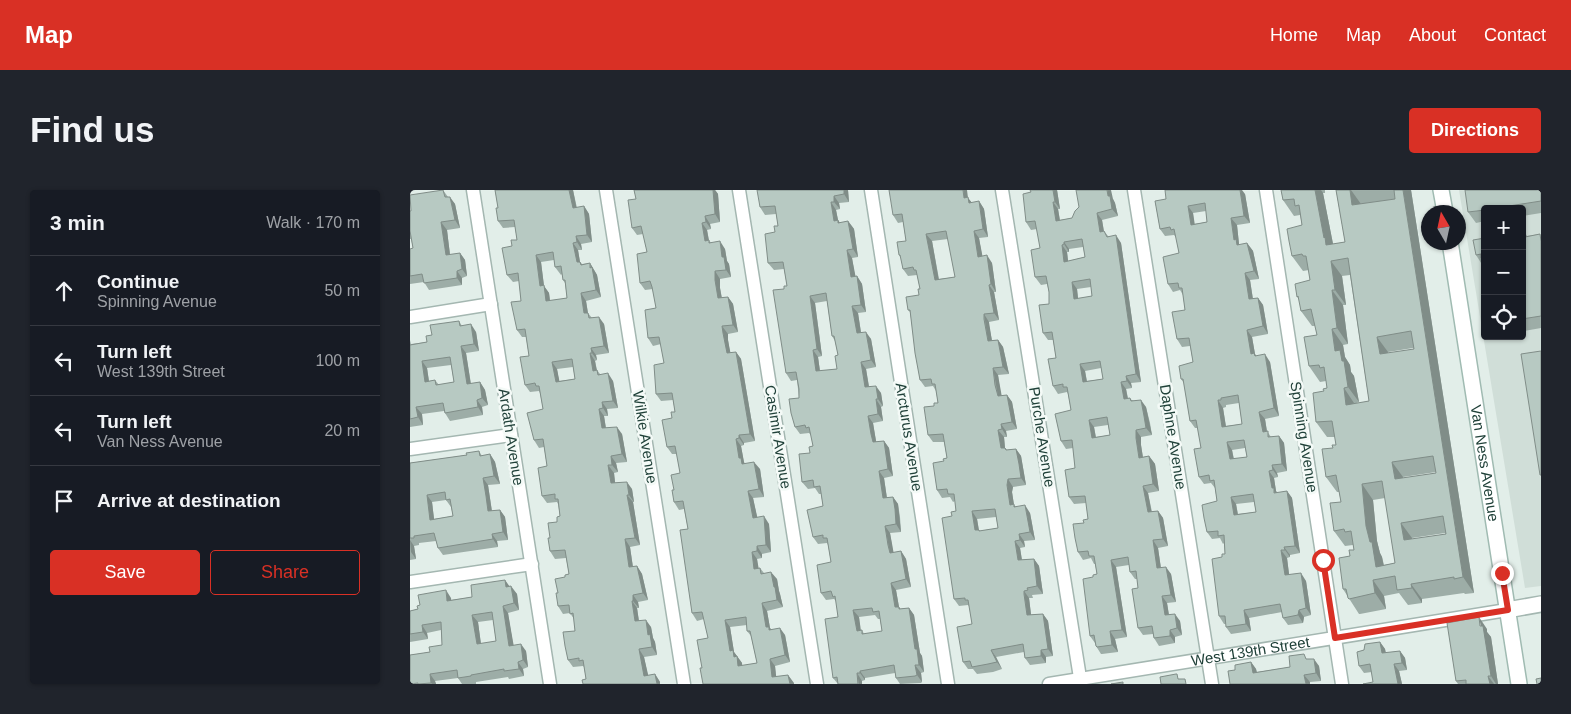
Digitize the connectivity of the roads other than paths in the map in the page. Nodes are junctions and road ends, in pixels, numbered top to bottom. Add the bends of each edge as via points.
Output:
1 (473, 190) edge
2 (606, 190) edge
3 (739, 190) edge
4 (871, 190) edge
5 (1002, 190) edge
6 (1134, 190) edge
7 (1266, 190) edge
8 (1441, 190) edge
9 (1444, 205) edge
10 (1451, 250) edge
11 (491, 304) junction
12 (410, 316) edge
13 (511, 435) junction
14 (410, 449) edge
15 (532, 564) junction
16 (410, 582) edge
17 (1541, 604) edge
18 (1508, 610) junction
19 (1335, 638) junction
20 (1208, 658) junction
21 (1080, 682) edge
22 (550, 684) edge
23 (684, 684) edge
24 (817, 684) edge
25 (948, 684) edge
26 (1049, 684) edge
27 (1212, 684) edge
28 (1342, 684) edge
29 (1519, 684) edge

1 - 11 street, Ardath Avenue
2 - 23 street, Wilkie Avenue
3 - 24 street, Casimir Avenue
4 - 25 street, Arcturus Avenue
5 - 21 street, Purche Avenue
6 - 20 street, Daphne Avenue
7 - 19 street, Spinning Avenue
8 - 9 main road
10 - 18 main road, Van Ness Avenue
11 - 12 street
11 - 13 street, Ardath Avenue
13 - 14 street
13 - 15 street, Ardath Avenue
15 - 16 street
15 - 22 street, Ardath Avenue
17 - 18 main road, West 139th Street
18 - 19 street, West 139th Street
18 - 29 main road, Van Ness Avenue
19 - 20 street, West 139th Street
19 - 28 street, Spinning Avenue
20 - 21 street, West 139th Street
20 - 27 street, Daphne Avenue
21 - 26 street, West 139th Street

